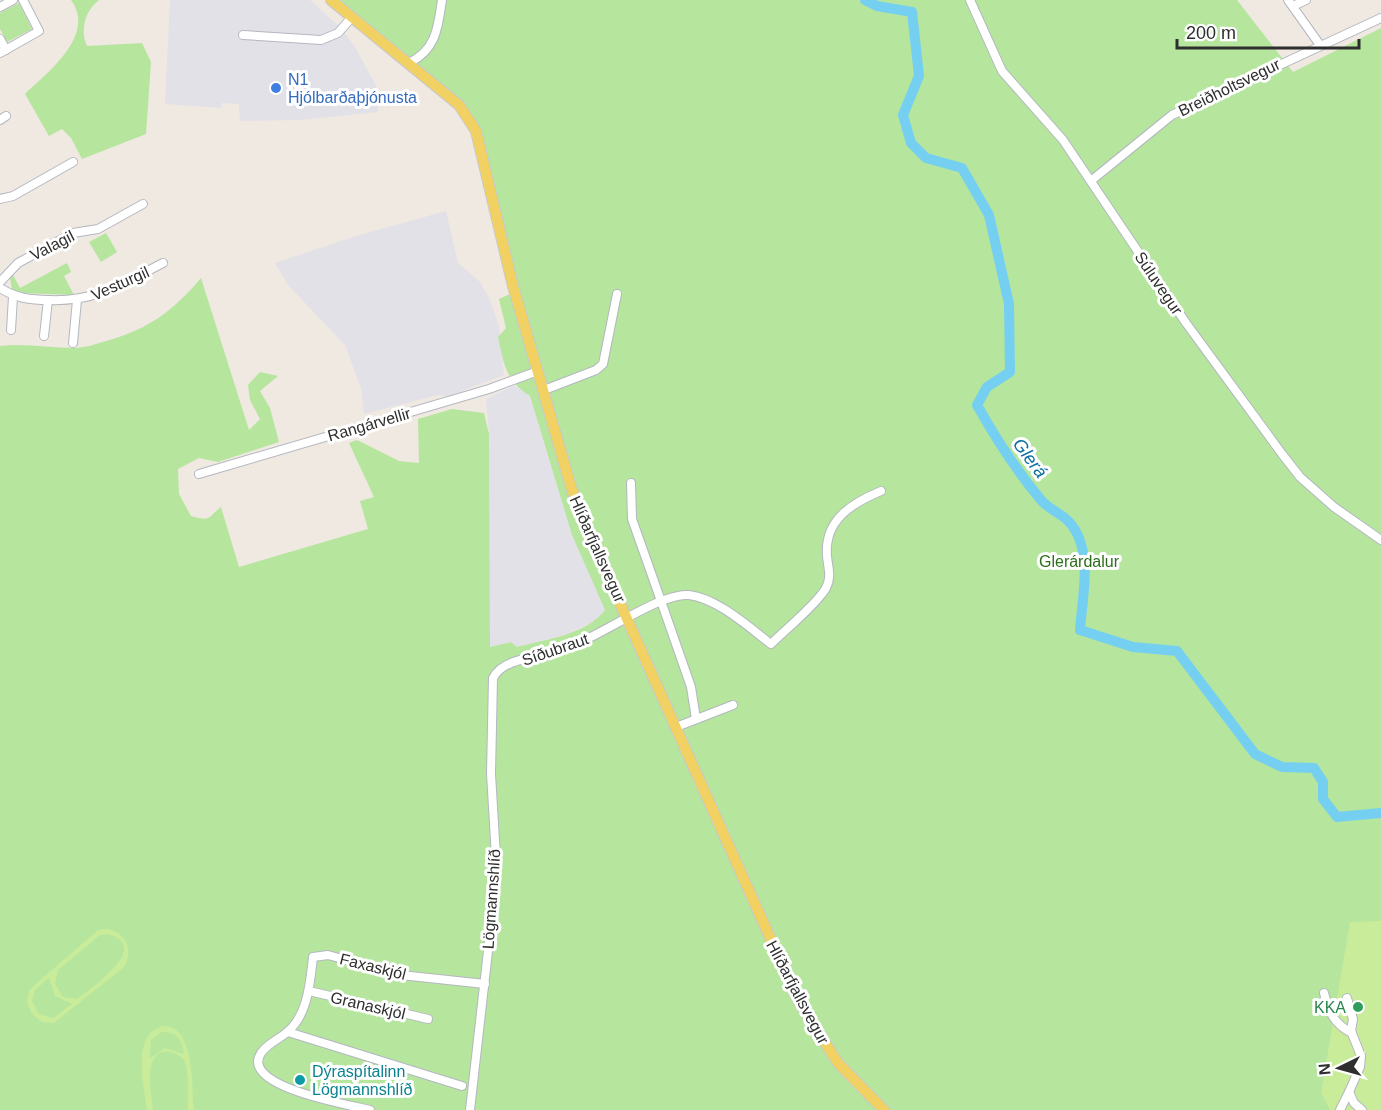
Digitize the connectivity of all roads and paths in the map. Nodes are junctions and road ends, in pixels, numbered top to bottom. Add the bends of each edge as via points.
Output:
1 (14, 0) edge
2 (23, 0) edge
3 (331, 0) edge
4 (442, 0) edge
5 (970, 0) edge
6 (1306, 0) edge
7 (1291, 3) edge
8 (0, 7) edge
9 (352, 17) junction
10 (1381, 18) edge
11 (243, 35) dead end
12 (0, 39) edge
13 (1320, 45) junction
14 (3, 51) edge
15 (409, 63) junction
16 (72, 162) dead end
17 (1092, 180) junction
18 (0, 199) edge
19 (143, 204) dead end
20 (163, 263) dead end
21 (0, 282) edge
22 (0, 288) edge
23 (617, 294) dead end
24 (13, 297) junction
25 (48, 300) junction
26 (77, 300) junction
27 (11, 330) dead end
28 (44, 336) dead end
29 (73, 343) dead end
30 (538, 371) junction
31 (544, 390) junction
32 (199, 474) dead end
33 (631, 483) dead end
34 (881, 491) dead end
35 (1381, 540) edge
36 (661, 601) junction
37 (628, 616) junction
38 (492, 687) joint
39 (733, 705) dead end
40 (696, 718) junction
41 (676, 727) junction
42 (484, 984) junction
43 (309, 991) junction
44 (1324, 993) dead end
45 (1347, 998) dead end
46 (428, 1019) dead end
47 (288, 1032) junction
48 (1352, 1033) junction
49 (462, 1086) dead end
50 (1349, 1092) junction
51 (370, 1110) edge
52 (470, 1110) edge
53 (884, 1110) edge
54 (1340, 1110) edge
55 (1362, 1110) edge

1 - 8 street
2 - 14 street via 39,31
3 - 9 main road, Hlíðarfjallsvegur
4 - 15 street via 430,47
5 - 17 street, Súluvegur via 1002,71 1063,140
6 - 7 street
7 - 13 street
9 - 11 street via 338,33 321,40
9 - 15 main road, Hlíðarfjallsvegur
10 - 13 street, Breiðholtsvegur
12 - 14 street
13 - 17 street, Breiðholtsvegur via 1172,115
15 - 30 main road, Hlíðarfjallsvegur via 459,105 476,131 503,248
16 - 18 street via 14,196
17 - 35 street, Súluvegur via 1186,323 1300,477
19 - 21 street, Valagil via 103,227 78,231 18,263
20 - 26 street, Vesturgil via 103,294
22 - 24 street, Vesturgil
23 - 31 street via 603,364
24 - 25 street, Vesturgil
24 - 27 street
25 - 26 street, Vesturgil
25 - 28 street
26 - 29 street, Vesturgil
30 - 31 main road, Hlíðarfjallsvegur
30 - 32 street, Rangárvellir
31 - 37 main road, Hlíðarfjallsvegur via 579,511
33 - 36 street via 632,519
34 - 36 street, Síðubraut via 855,503 840,516 829,539 830,575 826,588 771,644 735,616 703,600 690,595
36 - 37 street, Síðubraut
36 - 40 street via 691,687
37 - 38 street, Síðubraut via 605,631 558,651 504,666 495,674
37 - 41 main road, Hlíðarfjallsvegur
38 - 42 street, Lögmannshlíð via 491,774 496,857
39 - 40 street
40 - 41 street
41 - 53 main road, Hlíðarfjallsvegur via 804,1011 838,1063
42 - 43 street, Faxaskjól via 401,975 328,955 313,957
42 - 52 street, Lögmannshlíð
43 - 46 street, Granaskjól
43 - 47 street, Faxaskjól via 301,1015
44 - 48 street via 1337,1024
45 - 48 street
47 - 49 street
47 - 51 street, Faxaskjól via 264,1049 258,1062 265,1076 282,1087
48 - 50 street via 1361,1062
50 - 54 street
50 - 55 street

